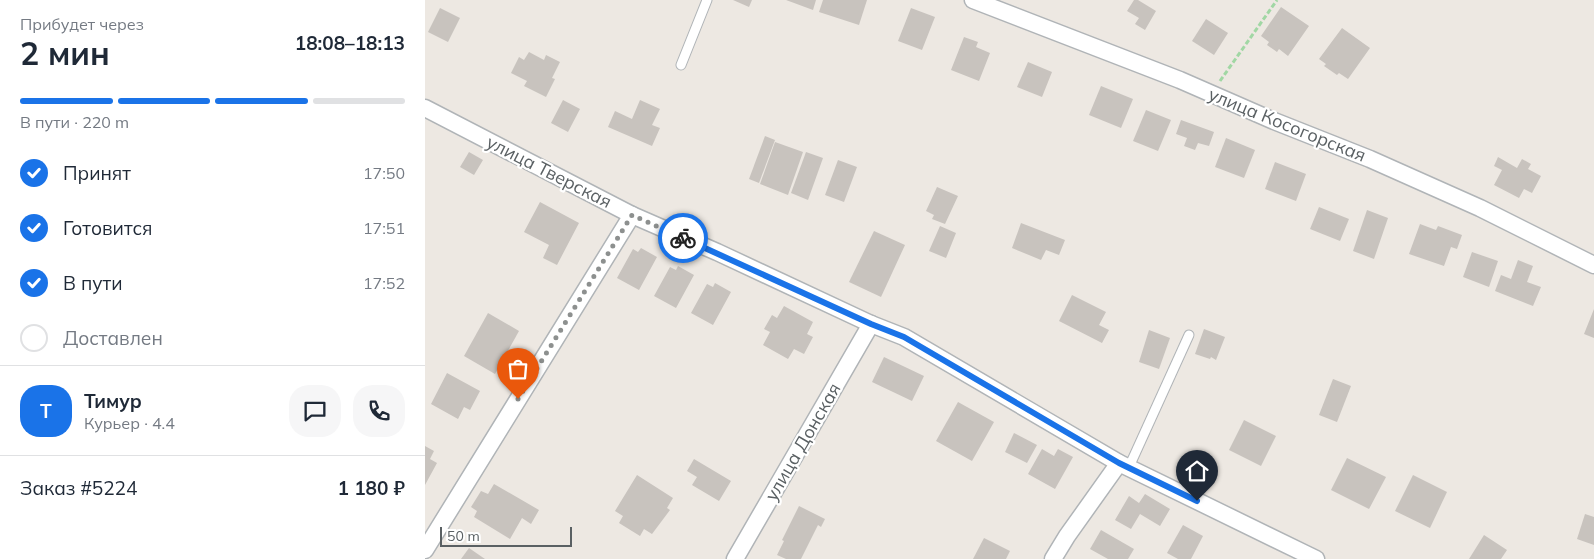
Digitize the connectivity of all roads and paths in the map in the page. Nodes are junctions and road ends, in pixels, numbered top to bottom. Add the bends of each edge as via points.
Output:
1 (707, 0) edge
2 (973, 0) edge
3 (1277, 0) edge
4 (681, 65) dead end
5 (1212, 94) junction
6 (425, 108) edge
7 (632, 215) junction
8 (1594, 265) edge
9 (871, 324) junction
10 (1189, 335) dead end
11 (1124, 465) junction
12 (425, 550) edge
13 (735, 559) edge
14 (1053, 559) edge
15 (1316, 559) edge

1 - 4 lane
2 - 5 street, улица Косогорская
3 - 5 path
5 - 8 street, улица Косогорская via 1480,208
6 - 7 street, улица Тверская
7 - 9 street, улица Тверская
7 - 12 street
9 - 11 street, улица Тверская via 904,337
9 - 13 street, улица Донская
10 - 11 lane
11 - 14 street via 1067,536
11 - 15 street, улица Тверская

